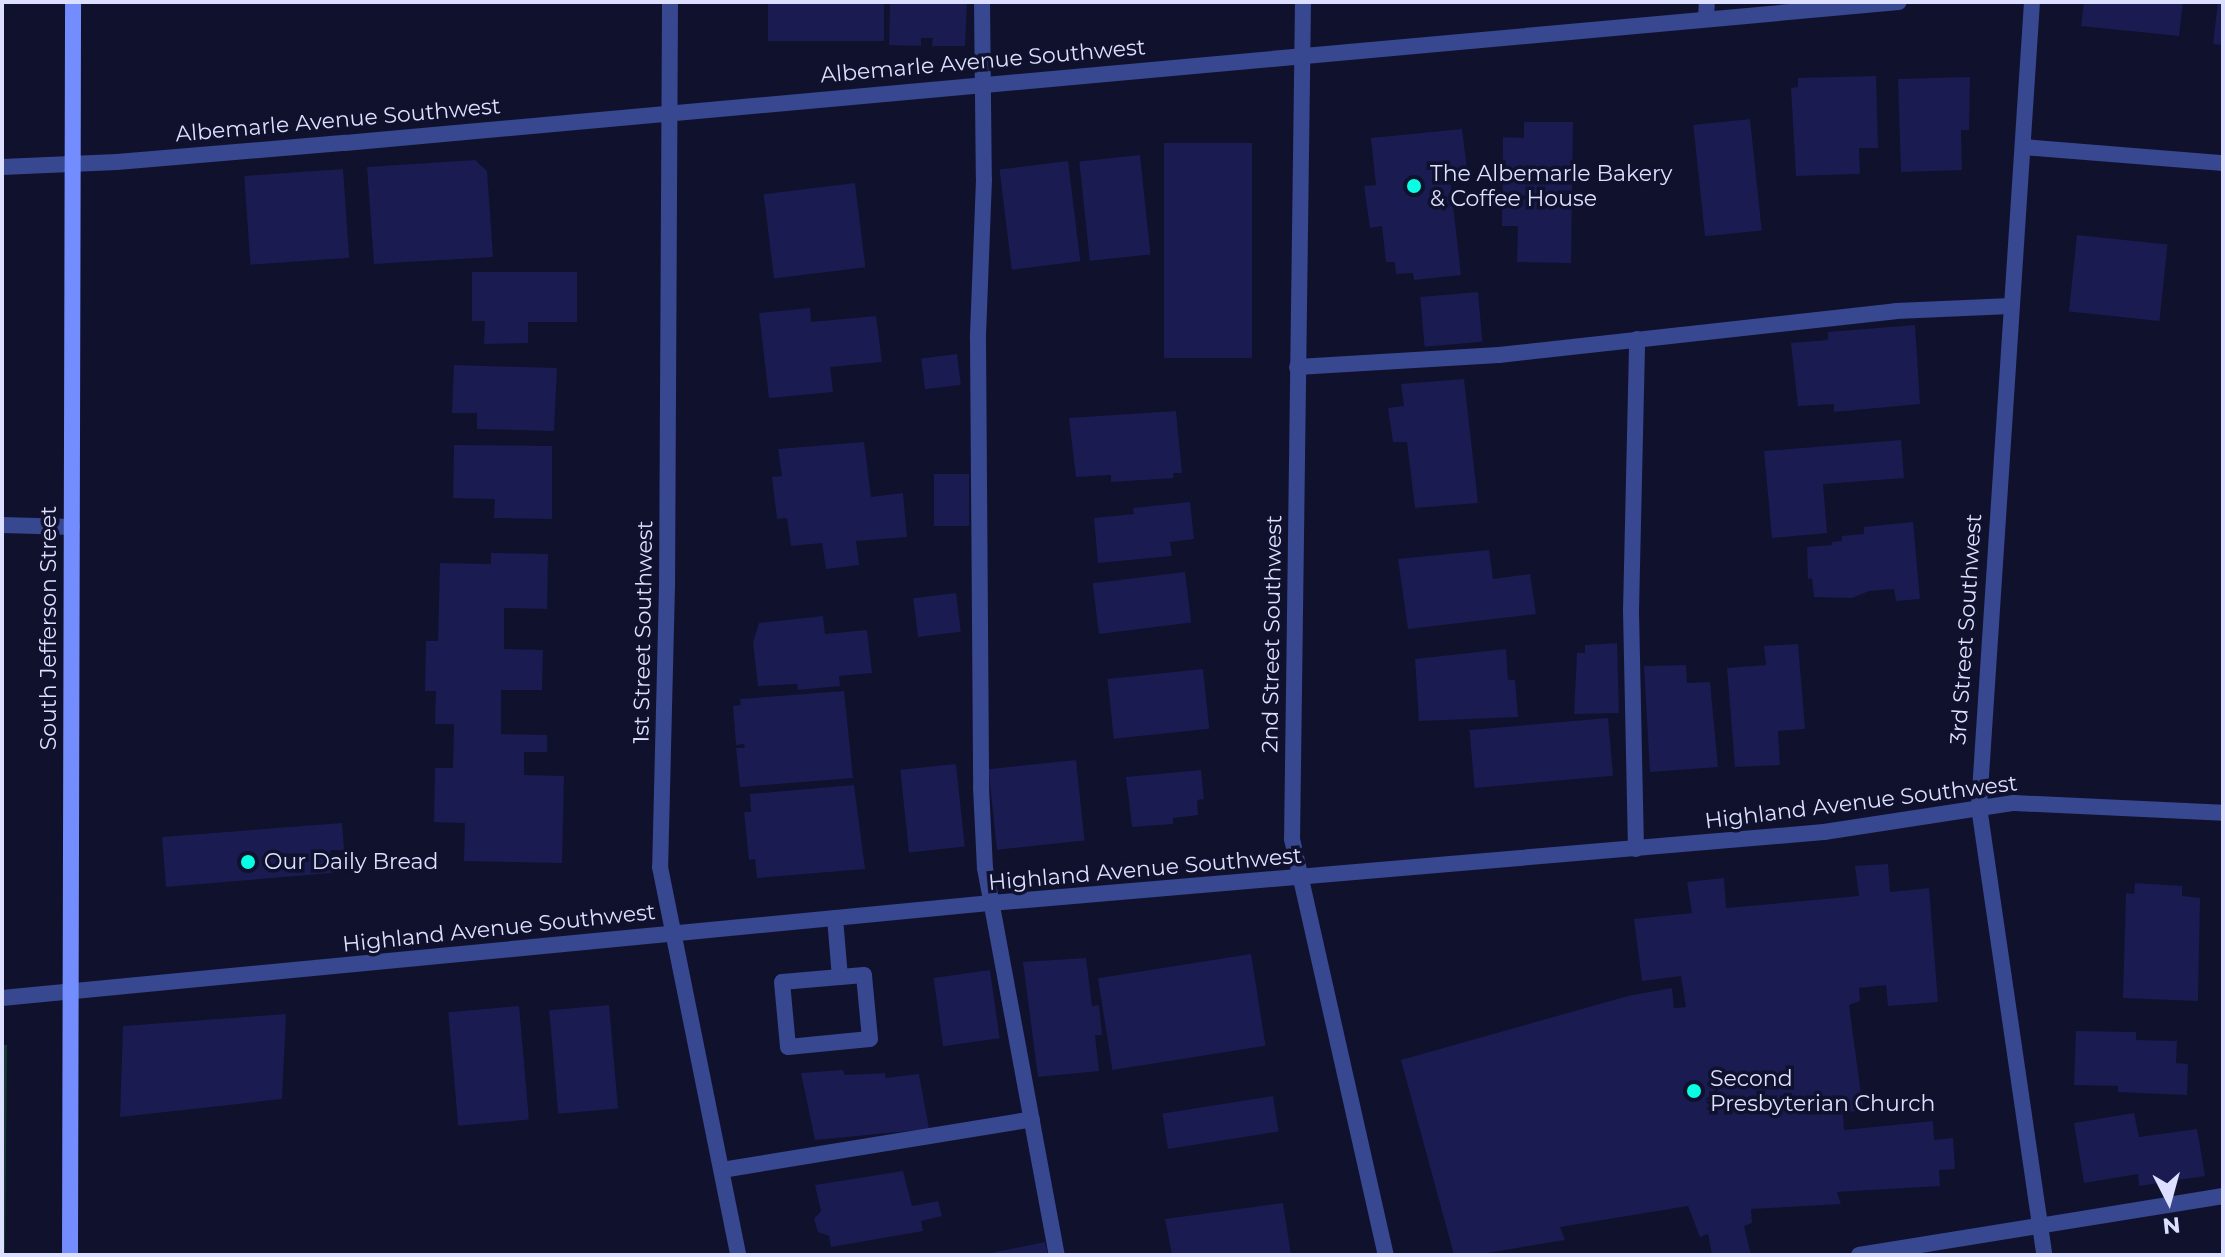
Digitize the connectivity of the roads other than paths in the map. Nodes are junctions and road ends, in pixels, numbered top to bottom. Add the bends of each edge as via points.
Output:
1 (73, 2) edge
2 (670, 2) edge
3 (982, 2) edge
4 (1303, 2) edge
5 (1899, 2) edge
6 (2032, 2) edge
7 (1706, 11) edge
8 (1302, 55) junction
9 (983, 82) junction
10 (668, 111) junction
11 (2023, 147) junction
12 (2223, 163) edge
13 (72, 164) junction
14 (2, 167) edge
15 (2011, 306) junction
16 (1637, 339) junction
17 (1297, 367) junction
18 (2, 525) edge
19 (72, 527) junction
20 (1979, 807) junction
21 (2223, 813) edge
22 (1636, 849) junction
23 (1298, 879) junction
24 (991, 903) junction
25 (835, 918) junction
26 (672, 933) junction
27 (840, 977) junction
28 (70, 992) junction
29 (2, 998) edge
30 (1032, 1119) junction
31 (722, 1170) junction
32 (2223, 1196) edge
33 (2040, 1226) junction
34 (70, 1255) edge
35 (738, 1255) edge
36 (1057, 1255) edge
37 (1386, 1255) edge
38 (1859, 1255) edge
39 (2044, 1255) edge

1 - 13 main road, South Jefferson Street
2 - 10 street, 1st Street Southwest
3 - 9 street
4 - 8 street, 2nd Street Southwest
5 - 7 street, Albemarle Avenue Southwest
6 - 11 street, 3rd Street Southwest
7 - 8 street, Albemarle Avenue Southwest
8 - 9 street, Albemarle Avenue Southwest
8 - 17 street, 2nd Street Southwest
9 - 10 street, Albemarle Avenue Southwest
9 - 24 street via 978,338 981,787
10 - 13 street, Albemarle Avenue Southwest
10 - 26 street, 1st Street Southwest via 667,586 660,867
11 - 12 street
11 - 15 street, 3rd Street Southwest
13 - 14 street, Albemarle Avenue Southwest
13 - 19 main road, South Jefferson Street
15 - 16 street via 1896,311
15 - 20 street, 3rd Street Southwest
16 - 17 street via 1499,355
16 - 22 street via 1631,611
17 - 23 street, 2nd Street Southwest via 1292,839
18 - 19 street
19 - 28 main road, South Jefferson Street
20 - 21 street, Highland Avenue Southwest via 2014,803
20 - 22 street, Highland Avenue Southwest via 1839,830
20 - 33 street, 3rd Street Southwest
22 - 23 street, Highland Avenue Southwest
23 - 24 street, Highland Avenue Southwest
23 - 37 street, 2nd Street Southwest
24 - 25 street, Highland Avenue Southwest
24 - 30 street
25 - 26 street, Highland Avenue Southwest
25 - 27 street
26 - 28 street, Highland Avenue Southwest
26 - 31 street, 1st Street Southwest
27 - 27 street via 782,982 788,1047 870,1039 864,975
28 - 29 street, Highland Avenue Southwest
28 - 34 main road, South Jefferson Street
30 - 31 street
30 - 36 street
31 - 35 street, 1st Street Southwest
32 - 33 street
33 - 38 street
33 - 39 street, 3rd Street Southwest

